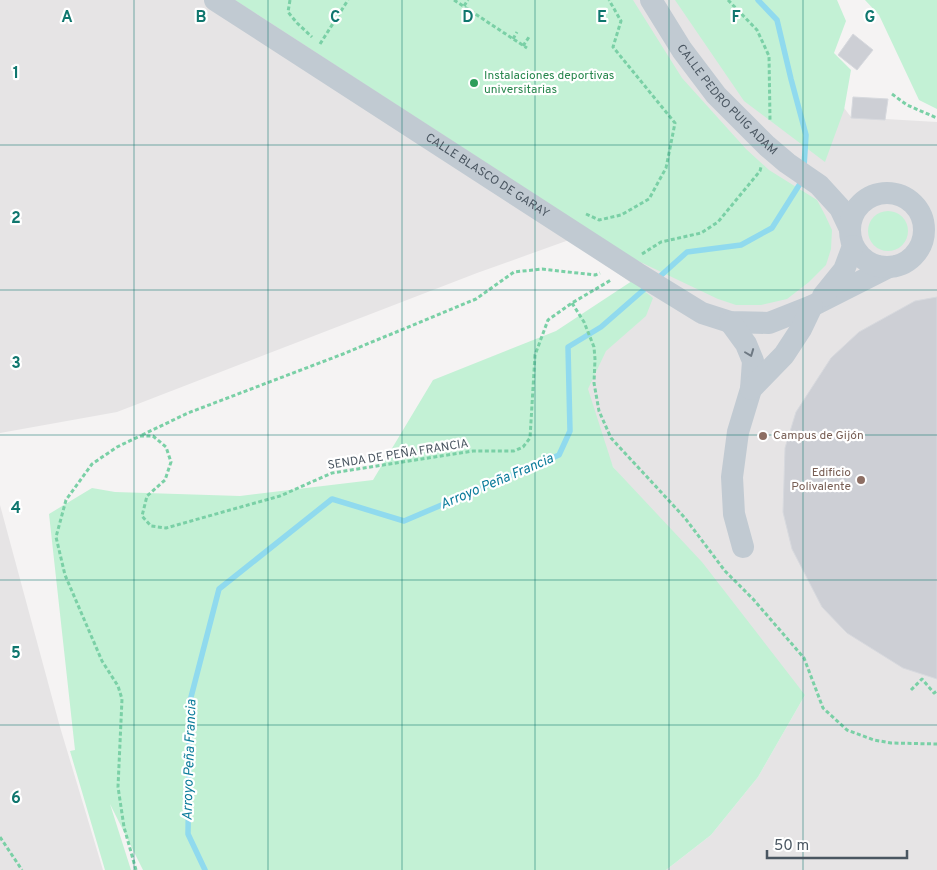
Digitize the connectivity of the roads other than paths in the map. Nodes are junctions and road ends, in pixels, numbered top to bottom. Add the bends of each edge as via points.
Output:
1 (215, 0) edge
2 (651, 0) edge
3 (819, 185) junction
4 (870, 197) junction
5 (929, 218) edge
6 (851, 238) junction
7 (937, 252) edge
8 (915, 256) junction
9 (888, 268) junction
10 (815, 304) junction
11 (730, 322) junction
12 (769, 323) junction
13 (784, 355) junction
14 (751, 389) junction
15 (743, 547) dead end

1 - 11 street, CALLE BLASCO DE GARAY via 315,52 631,269 702,313
2 - 3 street, CALLE PEDRO PUIG ADAM via 682,50 716,95 767,146
3 - 4 street, CALLE PEDRO PUIG ADAM via 844,194
3 - 6 street, CALLE PEDRO PUIG ADAM via 840,208
4 - 5 street via 884,192 898,194
4 - 6 street via 852,216
5 - 8 street
6 - 9 street via 867,262
6 - 10 street via 844,270
7 - 8 street
8 - 9 street via 904,264
9 - 10 street
10 - 12 street
10 - 13 street
11 - 12 street, CALLE BLASCO DE GARAY
11 -> 14 street via 746,344 753,361
12 - 13 street via 779,336
13 - 14 street
14 - 15 street via 738,432 732,477 734,514

